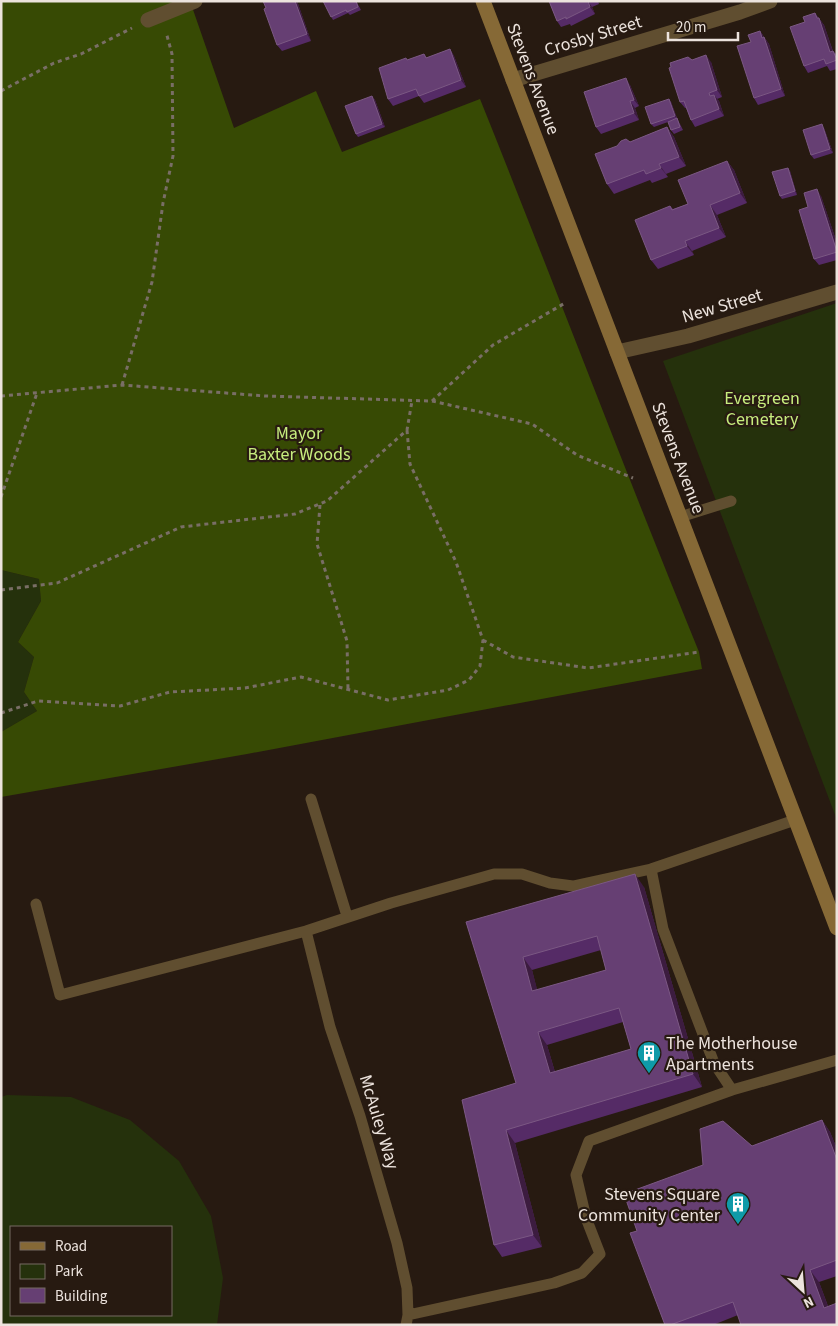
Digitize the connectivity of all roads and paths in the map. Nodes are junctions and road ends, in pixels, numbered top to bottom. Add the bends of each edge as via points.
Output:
1 (195, 1) edge
2 (483, 1) edge
3 (770, 1) edge
4 (155, 17) junction
5 (514, 80) junction
6 (1, 92) edge
7 (837, 292) edge
8 (565, 303) dead end
9 (618, 352) junction
10 (122, 385) junction
11 (36, 393) junction
12 (1, 396) edge
13 (412, 401) junction
14 (432, 401) junction
15 (407, 430) junction
16 (633, 478) dead end
17 (1, 497) edge
18 (731, 501) dead end
19 (320, 504) junction
20 (680, 517) junction
21 (1, 590) edge
22 (483, 640) junction
23 (699, 652) dead end
24 (348, 689) junction
25 (1, 713) edge
26 (311, 799) dead end
27 (795, 820) junction
28 (651, 869) junction
29 (36, 904) dead end
30 (347, 916) junction
31 (837, 928) edge
32 (306, 931) junction
33 (837, 1060) edge
34 (732, 1090) junction
35 (407, 1320) edge

1 - 4 street
2 - 5 main road, Stevens Avenue
3 - 5 street, Crosby Street
4 - 6 path
4 - 10 path via 172,54 173,156 162,203 152,282
5 - 9 main road, Stevens Avenue
7 - 9 street, New Street via 688,336
8 - 14 path via 493,345
9 - 20 main road, Stevens Avenue
10 - 11 path
10 - 13 path via 265,396
11 - 12 path
11 - 17 path
13 - 14 path
13 - 15 path
14 - 16 path via 532,424 577,455
15 - 19 path
15 - 22 path via 410,464 456,562
18 - 20 lane
19 - 21 path via 295,514 181,527 57,583
19 - 24 path via 317,544 347,641
20 - 27 main road, Stevens Avenue
22 - 23 path via 513,657 588,668
22 - 24 path via 480,666 469,680 448,690 388,700
24 - 25 path via 301,677 244,688 170,692 120,706 38,701
26 - 30 lane
27 - 28 lane
27 - 31 main road, Stevens Avenue
28 - 30 lane via 573,886 522,874 494,874
28 - 34 lane via 663,929 714,1063
29 - 32 lane via 60,995
30 - 32 lane
32 - 35 lane, McAuley Way via 330,1027 397,1243 407,1288
33 - 34 lane
34 - 35 lane via 589,1141 576,1175 586,1218 600,1254 582,1272 554,1284

